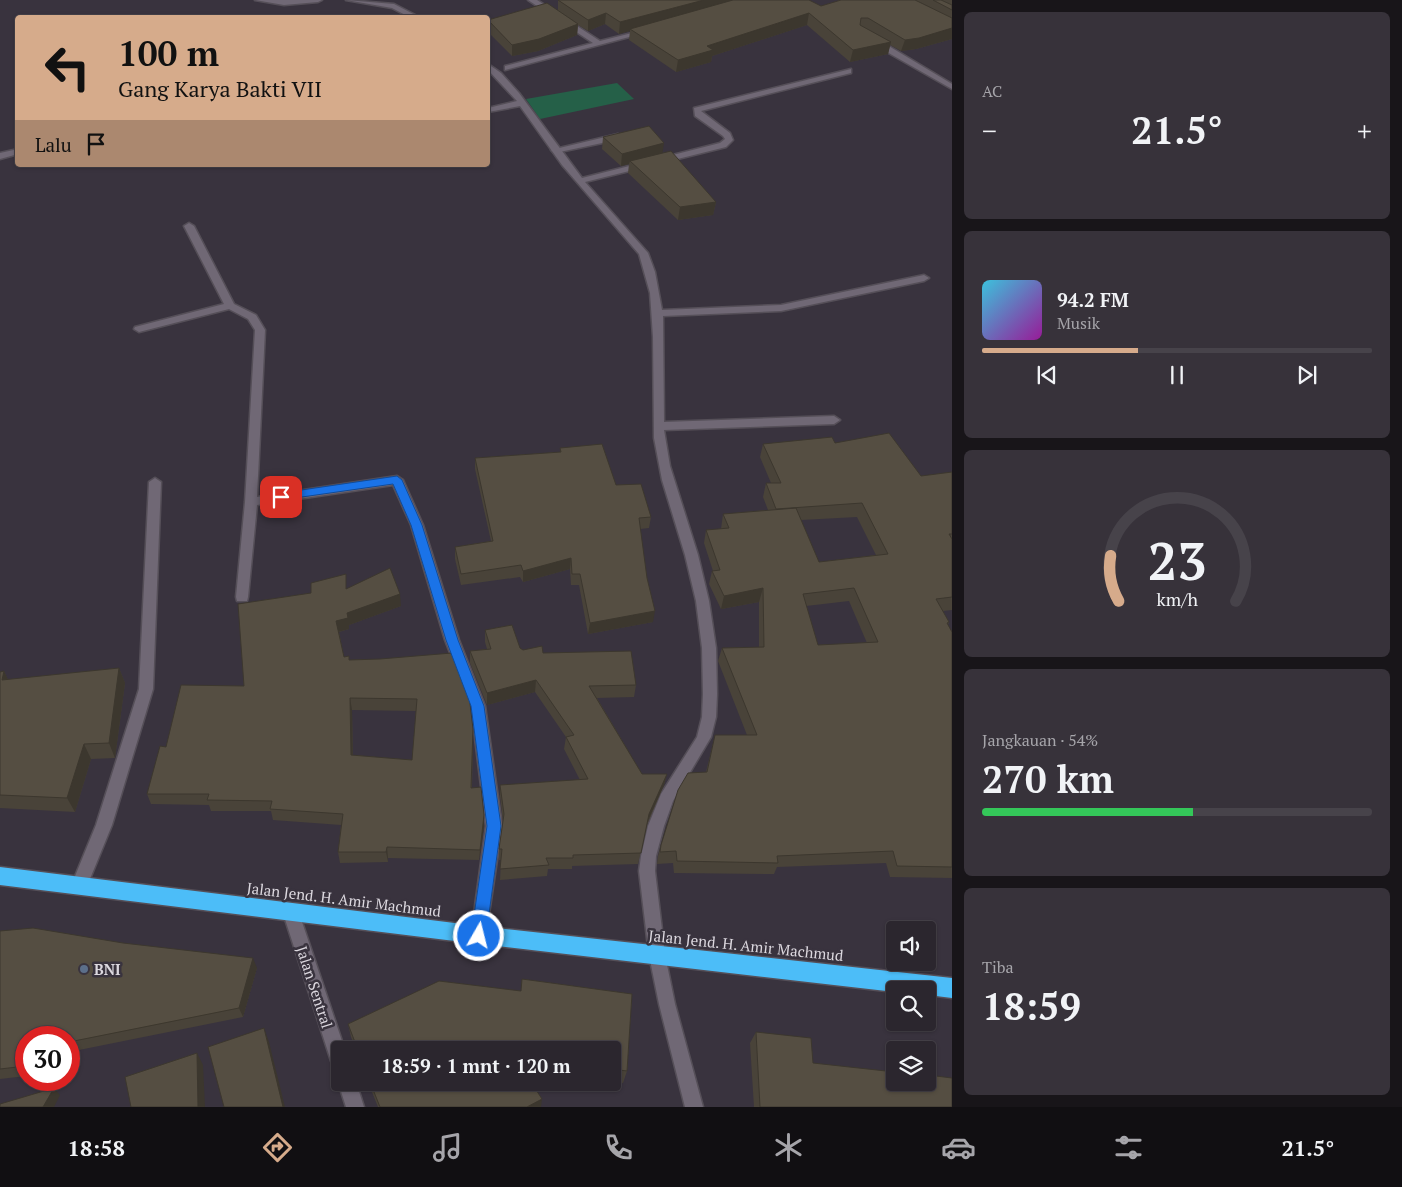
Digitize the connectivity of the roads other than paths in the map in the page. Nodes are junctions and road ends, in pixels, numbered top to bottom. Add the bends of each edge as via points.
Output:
1 (259, 0) edge
2 (318, 0) edge
3 (350, 0) edge
4 (532, 0) edge
5 (412, 15) edge
6 (656, 29) edge
7 (868, 37) edge
8 (599, 44) junction
9 (490, 68) edge
10 (508, 68) dead end
11 (848, 71) dead end
12 (952, 87) edge
13 (521, 102) junction
14 (490, 110) edge
15 (632, 134) edge
16 (555, 150) junction
17 (15, 152) edge
18 (0, 156) edge
19 (580, 181) junction
20 (189, 226) dead end
21 (924, 278) dead end
22 (230, 306) junction
23 (656, 312) junction
24 (139, 329) dead end
25 (834, 420) dead end
26 (658, 426) junction
27 (155, 482) dead end
28 (251, 502) junction
29 (242, 597) dead end
30 (1, 878) edge
31 (79, 886) junction
32 (291, 913) junction
33 (479, 936) junction
34 (657, 955) junction
35 (952, 988) edge
36 (333, 1041) edge
37 (350, 1091) edge
38 (355, 1107) edge
39 (694, 1107) edge

1 - 2 street via 284,3
3 - 5 street via 394,6
4 - 8 street
6 - 8 street
7 - 12 street
8 - 10 street
9 - 13 street
11 - 19 street via 697,110 727,135 728,140 723,145
13 - 14 street
13 - 16 street
15 - 16 street
16 - 19 street
17 - 18 street
19 - 23 street via 643,253 650,266
20 - 22 street
21 - 23 street via 781,308
22 - 24 street
22 - 28 street via 252,317 260,330
23 - 26 street
25 - 26 street
26 - 34 street via 667,474 696,574 706,624 709,717 696,754 662,808 647,866
27 - 31 street via 146,689 104,825
28 - 29 street
28 - 33 street via 397,480 417,525 452,640 478,706 494,826
30 - 31 highway, Jalan Jend. H. Amir Machmud
31 - 32 highway, Jalan Jend. H. Amir Machmud
32 - 33 highway, Jalan Jend. H. Amir Machmud
32 - 36 street, Jalan Sentral
33 - 34 highway, Jalan Jend. H. Amir Machmud
34 - 35 highway, Jalan Jend. H. Amir Machmud
34 - 39 street
37 - 38 street

